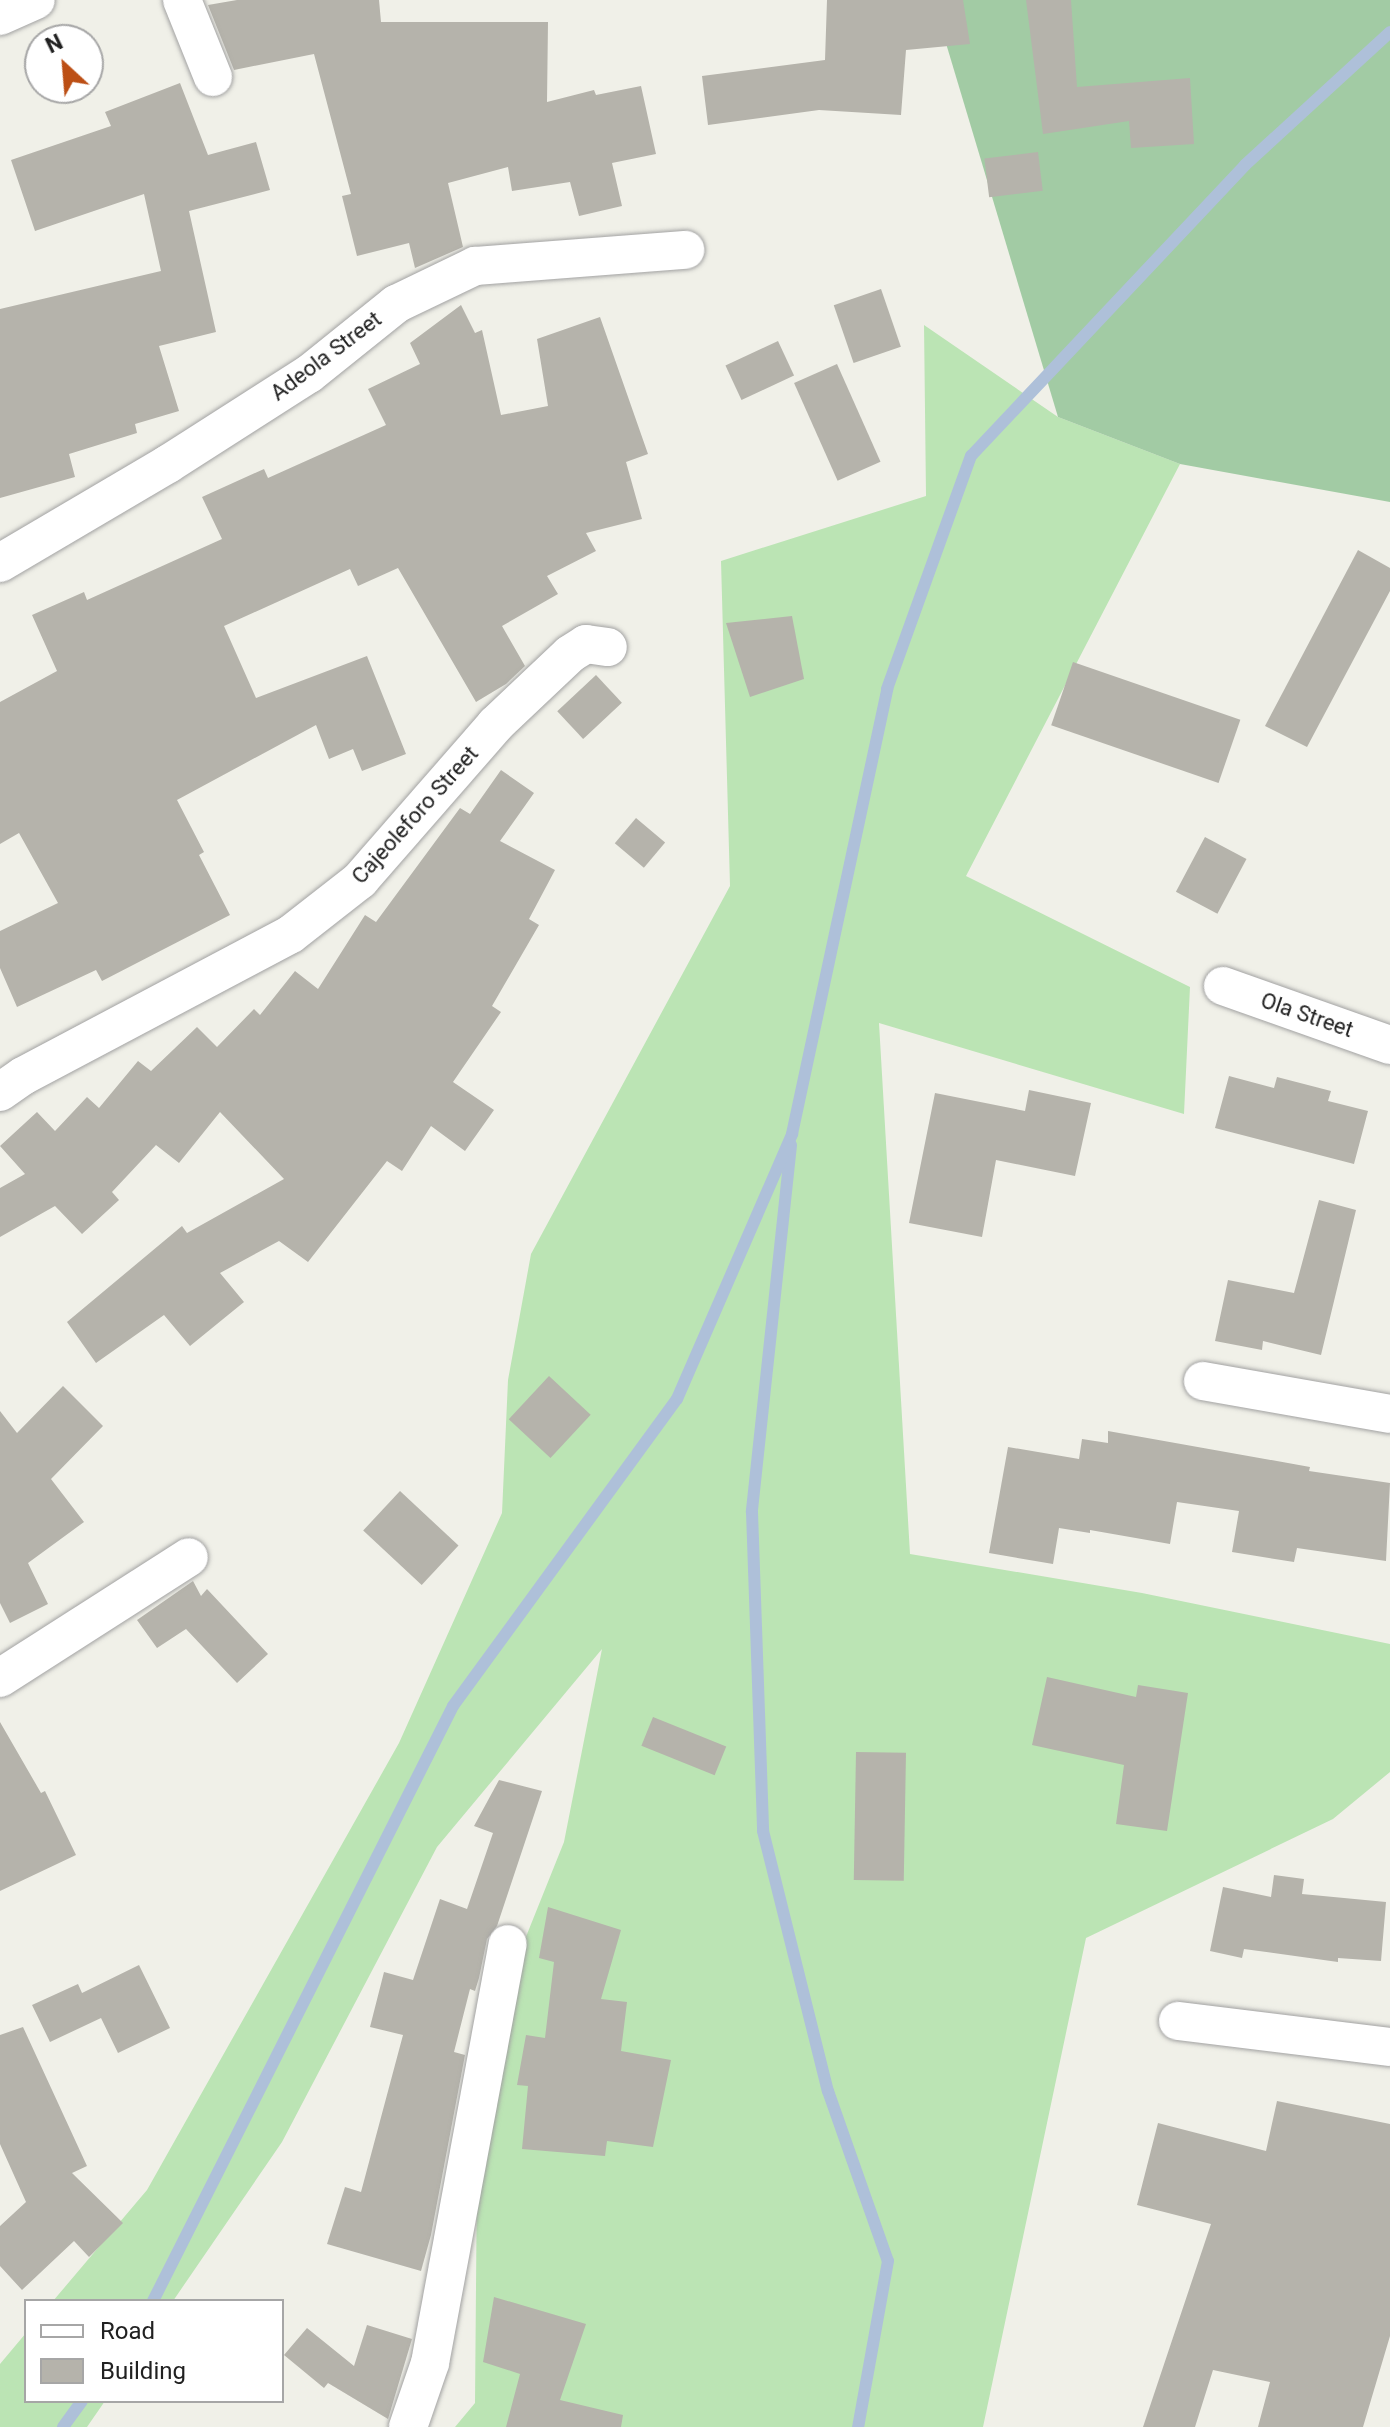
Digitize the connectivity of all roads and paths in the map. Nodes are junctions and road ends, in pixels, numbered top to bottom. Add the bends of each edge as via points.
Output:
1 (36, 0) edge
2 (182, 0) edge
3 (0, 16) edge
4 (213, 77) dead end
5 (685, 250) dead end
6 (0, 563) edge
7 (608, 647) dead end
8 (1223, 986) dead end
9 (1390, 1045) edge
10 (0, 1092) edge
11 (1203, 1381) dead end
12 (1390, 1414) edge
13 (189, 1557) dead end
14 (0, 1678) edge
15 (508, 1944) dead end
16 (1178, 2021) dead end
17 (1390, 2047) edge
18 (408, 2427) edge

1 - 3 street
2 - 4 street
5 - 6 street, Adeola Street via 475,266 396,304 309,374
7 - 10 street, Cajeoleforo Street via 586,644 570,654 495,725 360,880 291,934
8 - 9 street, Ola Street
11 - 12 street
13 - 14 street
15 - 18 street via 430,2363
16 - 17 street

